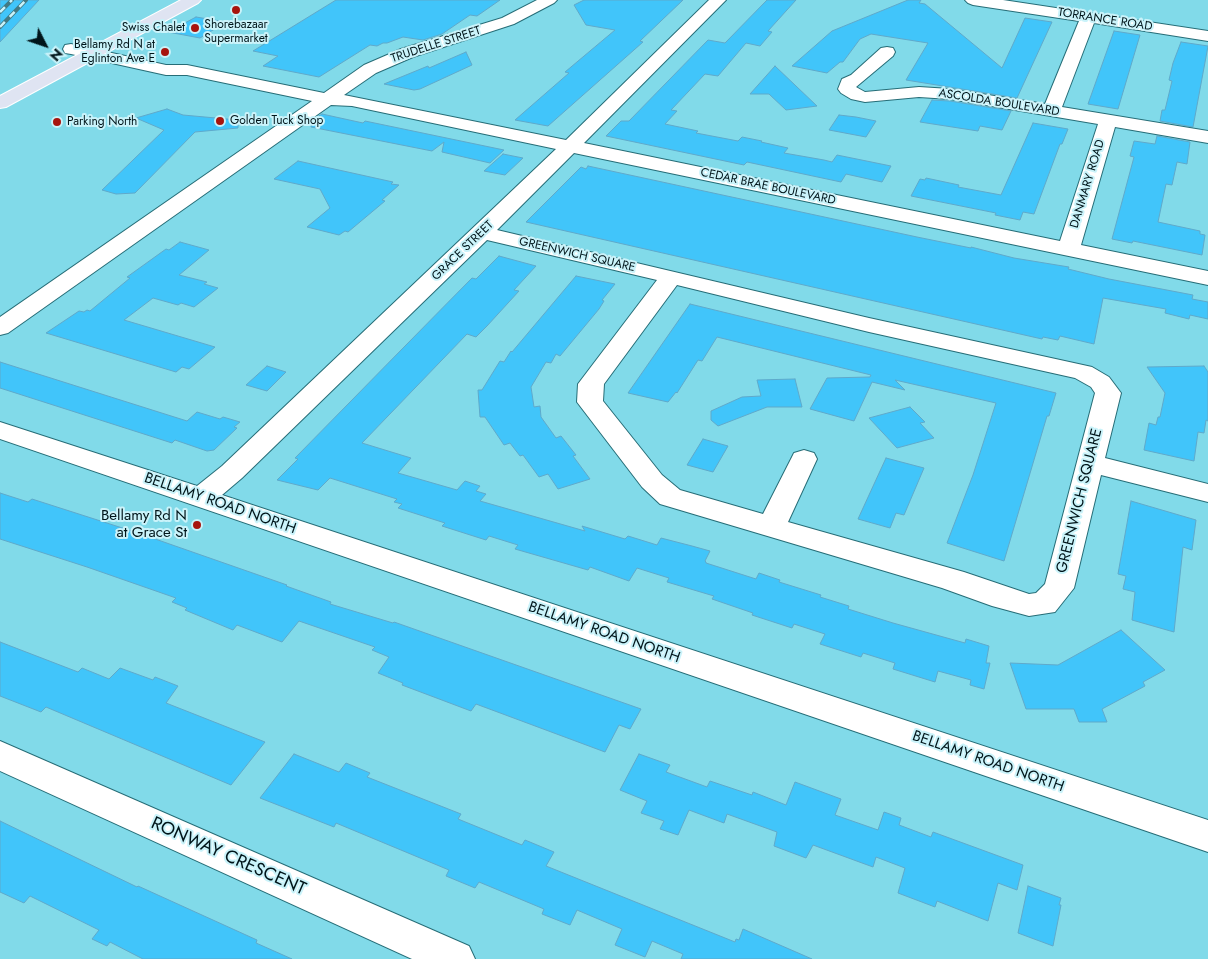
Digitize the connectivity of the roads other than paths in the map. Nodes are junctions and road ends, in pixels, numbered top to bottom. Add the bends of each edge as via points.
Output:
1 (166, 0) edge
2 (193, 0) edge
3 (549, 0) edge
4 (718, 0) edge
5 (973, 0) edge
6 (1088, 17) junction
7 (1208, 36) edge
8 (87, 49) junction
9 (887, 52) dead end
10 (0, 86) edge
11 (327, 99) junction
12 (0, 103) edge
13 (1050, 111) junction
14 (1108, 121) junction
15 (1208, 137) edge
16 (571, 146) junction
17 (482, 233) junction
18 (1070, 248) junction
19 (671, 277) junction
20 (1208, 278) edge
21 (0, 328) edge
22 (0, 430) edge
23 (804, 459) dead end
24 (1090, 463) junction
25 (1208, 493) edge
26 (202, 497) junction
27 (771, 527) junction
28 (0, 756) edge
29 (1208, 836) edge
30 (455, 959) edge

1 - 8 main road
2 - 8 main road
3 - 11 street, TRUDELLE STREET via 481,32 390,59
4 - 16 street, GRACE STREET
5 - 6 street, TORRANCE ROAD
6 - 7 street, TORRANCE ROAD
6 - 13 street
8 - 10 main road
8 - 11 street via 175,62 187,70
8 - 12 main road
9 - 13 street, ASCOLDA BOULEVARD via 857,79 848,82 847,89 865,97 919,92 950,94
11 - 16 street, CEDAR BRAE BOULEVARD via 352,101
11 - 21 street
13 - 14 street, ASCOLDA BOULEVARD
14 - 15 street, ASCOLDA BOULEVARD
14 - 18 street, DANMARY ROAD
16 - 17 street, GRACE STREET
16 - 18 street, CEDAR BRAE BOULEVARD
17 - 19 street, GREENWICH SQUARE
17 - 26 street, GRACE STREET
18 - 20 street, CEDAR BRAE BOULEVARD
19 - 24 street, GREENWICH SQUARE via 1083,372 1100,382 1108,392
19 - 27 street, GREENWICH SQUARE via 590,384 590,402 652,480 670,497
22 - 26 street, BELLAMY ROAD NORTH
23 - 27 street
24 - 25 street
24 - 27 street, GREENWICH SQUARE via 1059,588 1044,604 1029,605 1003,598
26 - 29 street, BELLAMY ROAD NORTH
28 - 30 street, RONWAY CRESCENT

